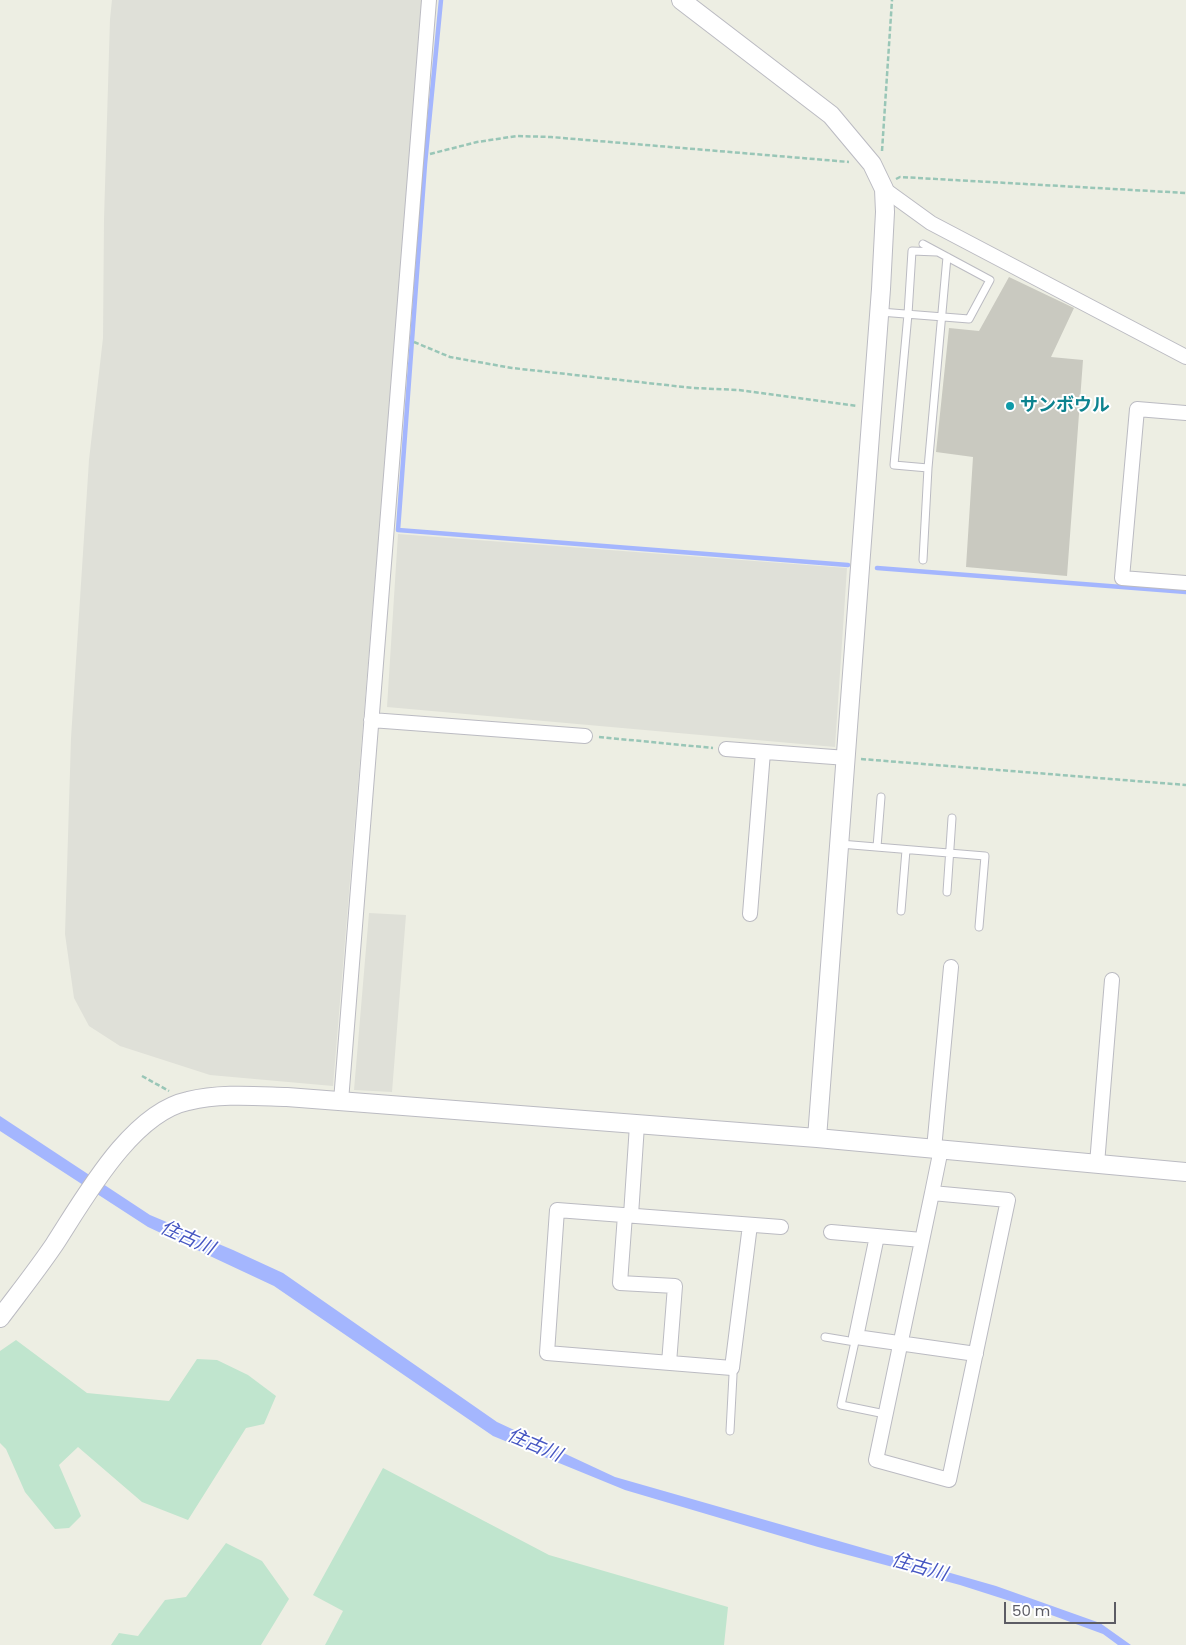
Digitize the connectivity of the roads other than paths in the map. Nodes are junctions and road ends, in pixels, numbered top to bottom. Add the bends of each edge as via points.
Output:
1 (429, 0) edge
2 (681, 0) edge
3 (884, 189) junction
4 (923, 244) dead end
5 (937, 252) junction
6 (947, 257) junction
7 (880, 312) junction
8 (908, 314) junction
9 (943, 317) junction
10 (1186, 357) edge
11 (1186, 413) edge
12 (928, 468) junction
13 (923, 560) dead end
14 (1186, 583) edge
15 (371, 720) junction
16 (585, 736) road end
17 (726, 749) road end
18 (763, 752) junction
19 (847, 758) junction
20 (881, 797) dead end
21 (952, 818) dead end
22 (840, 844) junction
23 (877, 848) junction
24 (906, 850) junction
25 (950, 854) junction
26 (947, 892) dead end
27 (901, 910) dead end
28 (750, 914) dead end
29 (979, 927) dead end
30 (952, 967) dead end
31 (1112, 980) dead end
32 (341, 1101) junction
33 (637, 1125) junction
34 (817, 1138) junction
35 (938, 1149) junction
36 (1097, 1164) junction
37 (1186, 1172) edge
38 (932, 1193) junction
39 (628, 1215) junction
40 (750, 1225) junction
41 (781, 1227) dead end
42 (831, 1232) dead end
43 (877, 1236) junction
44 (922, 1240) junction
45 (0, 1318) edge
46 (825, 1337) dead end
47 (855, 1340) junction
48 (900, 1344) junction
49 (976, 1354) junction
50 (669, 1363) junction
51 (732, 1368) junction
52 (885, 1414) junction
53 (730, 1431) dead end

1 - 15 street
2 - 3 street via 831,115 872,164
3 - 7 street
3 - 10 street via 930,223
4 - 5 lane
5 - 6 lane
5 - 8 lane via 912,251
6 - 9 lane
6 - 9 lane via 990,280 969,319
7 - 8 lane
7 - 19 street
8 - 9 lane
8 - 12 lane via 894,465
9 - 12 lane
11 - 14 street via 1137,409 1122,578
12 - 13 lane
15 - 16 street
15 - 32 street
17 - 18 street
18 - 19 street
18 - 28 street
19 - 22 street
20 - 23 lane
21 - 25 lane
22 - 23 lane
22 - 34 street
23 - 24 lane
24 - 25 lane
24 - 27 lane
25 - 26 lane
25 - 29 lane via 985,856
30 - 35 street
31 - 36 street
32 - 33 street
32 - 45 street via 232,1095 187,1101 160,1112 129,1138 116,1154
33 - 34 street
33 - 39 street
34 - 35 street
35 - 36 street
35 - 38 street
36 - 37 street
38 - 44 street
38 - 49 street via 1008,1200
39 - 40 street
39 - 50 street via 620,1283 675,1286
39 - 50 street via 557,1210 547,1353
40 - 41 street
40 - 51 street
42 - 43 street
43 - 44 street
43 - 47 street
44 - 48 street
46 - 47 lane
47 - 48 street
47 - 52 lane via 841,1405
48 - 49 street
48 - 52 street
49 - 52 street via 949,1480 876,1460
50 - 51 street
51 - 53 lane

